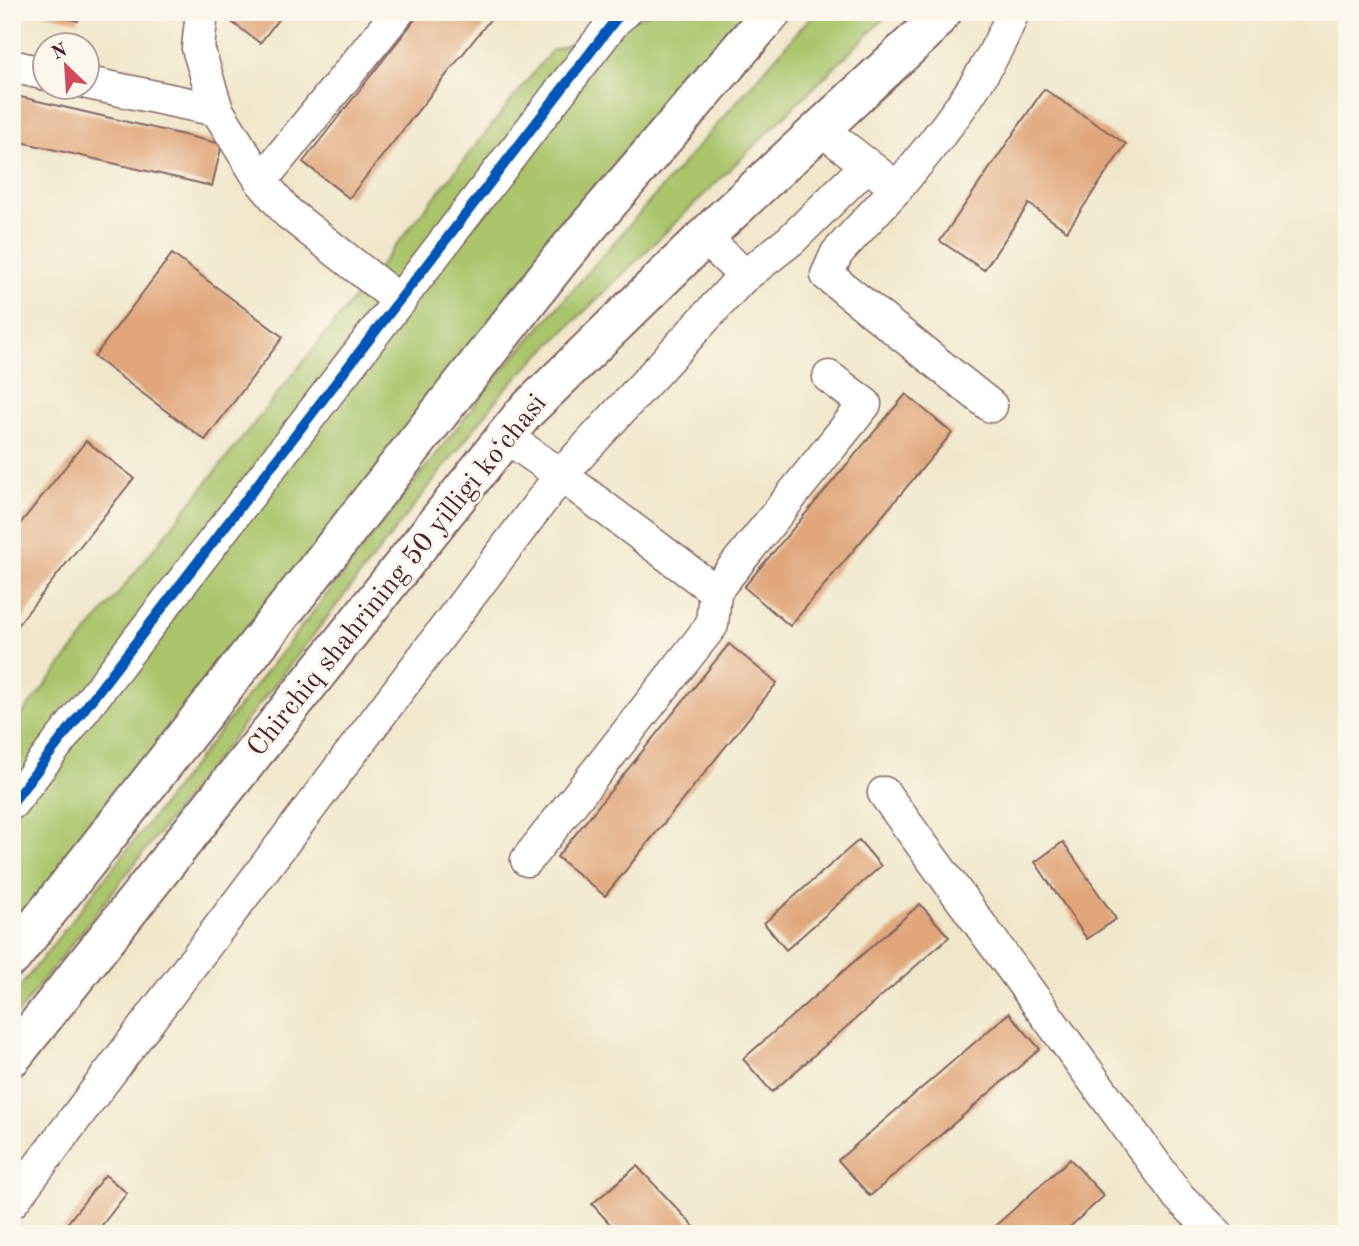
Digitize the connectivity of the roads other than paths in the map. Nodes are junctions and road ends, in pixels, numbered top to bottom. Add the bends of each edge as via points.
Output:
1 (202, 12) edge
2 (398, 12) edge
3 (772, 12) edge
4 (942, 12) edge
5 (1013, 12) edge
6 (616, 15) edge
7 (12, 66) edge
8 (32, 71) edge
9 (102, 86) edge
10 (217, 110) junction
11 (821, 129) junction
12 (866, 166) junction
13 (261, 181) junction
14 (897, 188) junction
15 (705, 237) junction
16 (741, 279) junction
17 (400, 301) junction
18 (829, 377) dead end
19 (992, 406) dead end
20 (505, 436) junction
21 (561, 475) junction
22 (715, 591) junction
23 (884, 793) dead end
24 (12, 803) edge
25 (527, 860) dead end
26 (12, 957) edge
27 (12, 1057) edge
28 (12, 1202) edge
29 (1217, 1234) edge

1 - 10 street via 198,48
2 - 13 street
3 - 26 main road via 562,257
4 - 11 main road, Chirchiq shahrining 50 yilligi koʻchasi
5 - 14 street via 970,92
6 - 17 street
7 - 8 street
9 - 10 street
10 - 13 street
11 - 12 street
11 - 15 main road, Chirchiq shahrining 50 yilligi koʻchasi
12 - 14 street
12 - 16 street via 792,240
13 - 17 street via 288,213
14 - 19 street via 838,253 827,275
15 - 16 street via 738,269
15 - 20 main road, Chirchiq shahrining 50 yilligi koʻchasi
16 - 21 street
17 - 24 street
18 - 22 street via 865,404
20 - 21 street
20 - 27 main road, Chirchiq shahrining 50 yilligi koʻchasi
21 - 22 street
21 - 28 street
22 - 25 street via 712,625
23 - 29 street via 1179,1197

